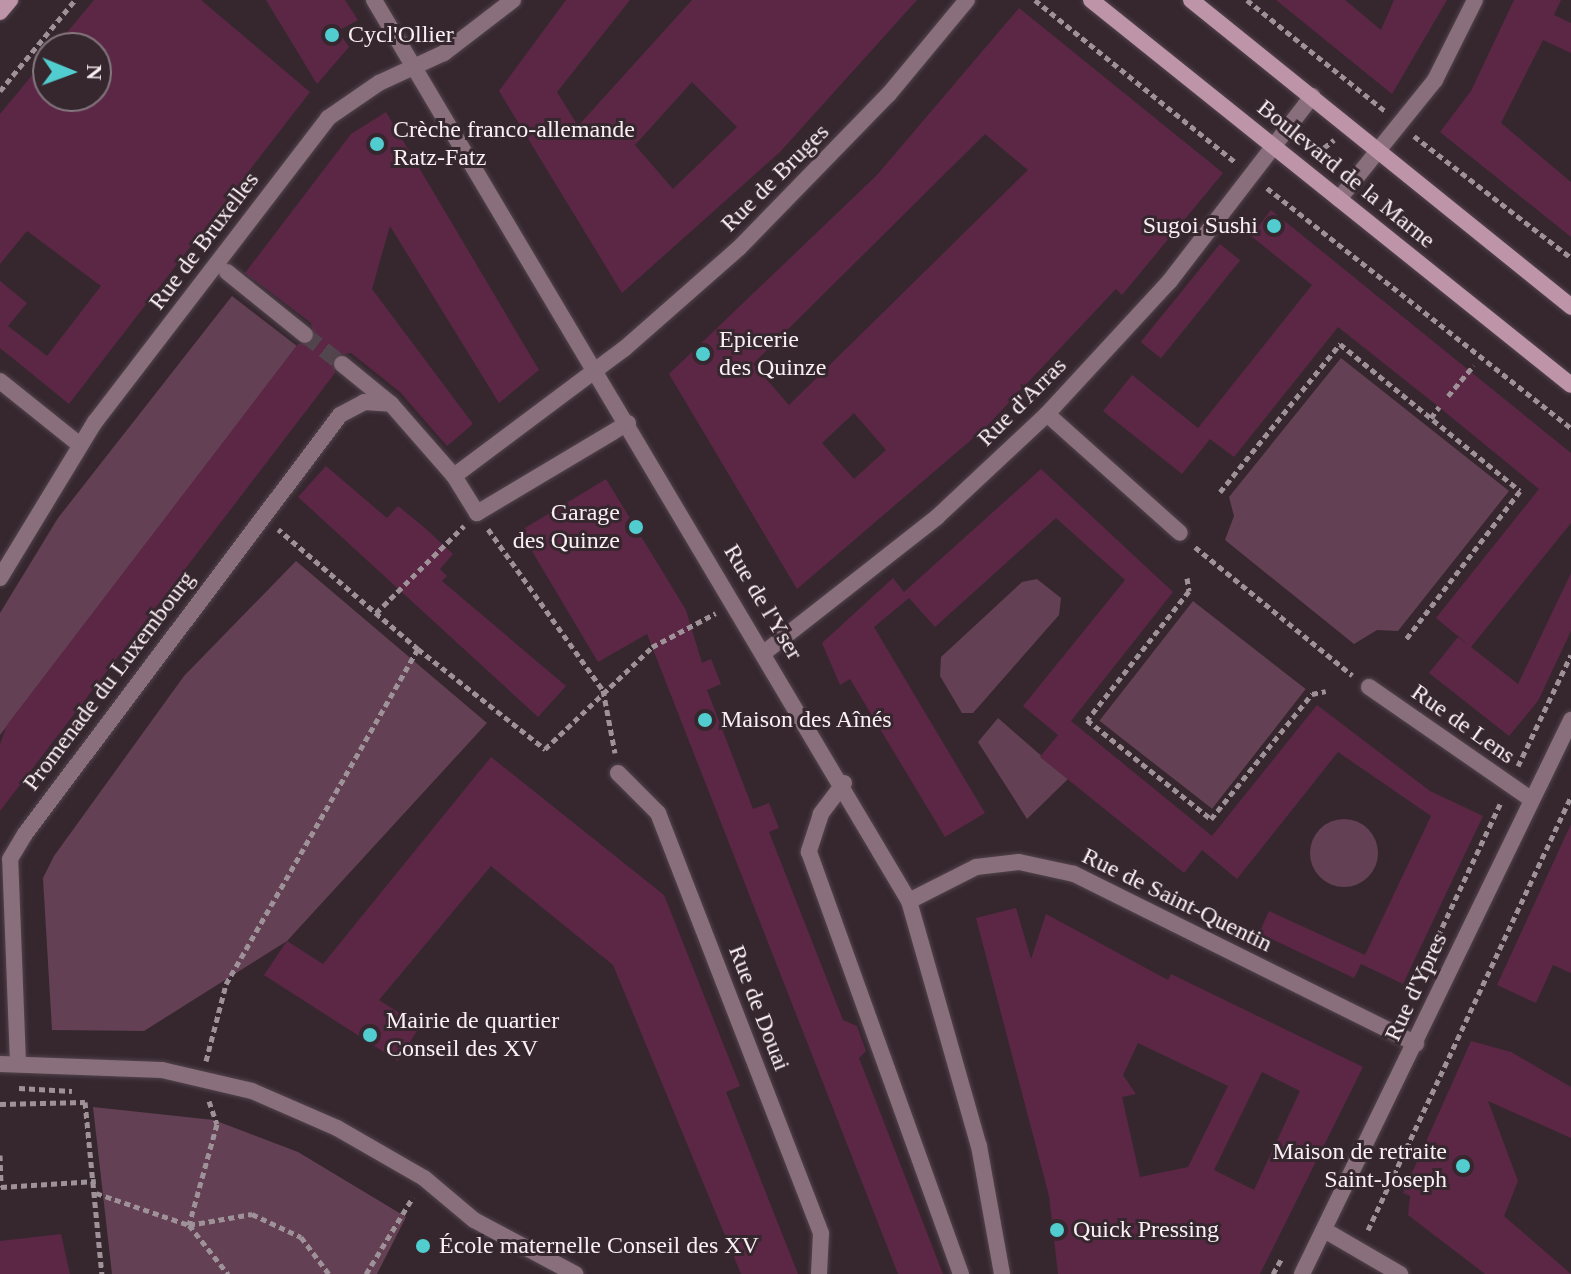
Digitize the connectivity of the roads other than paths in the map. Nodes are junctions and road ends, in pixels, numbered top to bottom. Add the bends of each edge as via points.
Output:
1 (10, 0) edge
2 (374, 0) edge
3 (513, 0) edge
4 (967, 0) edge
5 (1091, 0) edge
6 (1191, 0) edge
7 (1475, 0) edge
8 (0, 12) edge
9 (413, 68) junction
10 (1312, 96) junction
11 (1275, 147) junction
12 (1377, 149) junction
13 (1339, 199) junction
14 (227, 272) dead end
15 (1571, 307) edge
16 (305, 335) tunnel mouth
17 (342, 364) tunnel mouth
18 (595, 368) junction
19 (0, 381) edge
20 (1571, 385) edge
21 (391, 404) junction
22 (1047, 414) junction
23 (628, 423) junction
24 (80, 445) junction
25 (454, 476) junction
26 (1180, 533) dead end
27 (0, 578) edge
28 (765, 652) junction
29 (1369, 687) dead end
30 (1571, 720) edge
31 (618, 773) road end
32 (844, 783) junction
33 (1531, 799) junction
34 (909, 901) junction
35 (1416, 1044) junction
36 (18, 1063) junction
37 (0, 1064) edge
38 (1326, 1231) junction
39 (575, 1274) edge
40 (819, 1274) edge
41 (961, 1274) edge
42 (1002, 1274) edge
43 (1302, 1274) edge
44 (1400, 1274) edge

1 - 8 street
2 - 9 street, Rue de l'Yser
3 - 9 street, Rue de Bruxelles
4 - 18 street, Rue de Bruges via 817,172
5 - 11 street, Boulevard de la Marne
6 - 10 street, Boulevard de la Marne
7 - 12 street via 1435,80
9 - 18 street, Rue de l'Yser
9 - 24 street, Rue de Bruxelles via 328,118
10 - 11 street, Rue d'Arras
10 - 12 street, Boulevard de la Marne
11 - 13 street, Boulevard de la Marne
11 - 22 street, Rue d'Arras via 1169,282
12 - 13 street
12 - 15 street, Boulevard de la Marne
13 - 20 street, Boulevard de la Marne
14 - 16 street
17 - 21 street
18 - 23 street, Rue de l'Yser
18 - 25 street, Rue de Bruges
19 - 24 street
21 - 25 street
21 - 36 street, Promenade du Luxembourg via 364,402 340,415 10,859
22 - 26 street
22 - 28 street, Rue d'Arras via 937,517
23 - 25 street via 477,513
23 - 28 street, Rue de l'Yser
24 - 27 street, Rue de Bruxelles
28 - 32 street, Rue de l'Yser
29 - 33 street, Rue de Lens
30 - 33 street, Rue d'Ypres
31 - 40 street, Rue de Douai via 658,813 821,1233
32 - 34 street, Rue de l'Yser
32 - 41 street via 821,814 809,852
33 - 35 street, Rue d'Ypres
34 - 35 street, Rue de Saint-Quentin via 976,867 1019,862 1074,874
34 - 42 street, Rue de l'Yser via 979,1146
35 - 38 street, Rue d'Ypres
36 - 37 street
36 - 39 street via 202,1077 337,1128 424,1178 474,1220
38 - 43 street, Rue d'Ypres
38 - 44 street

